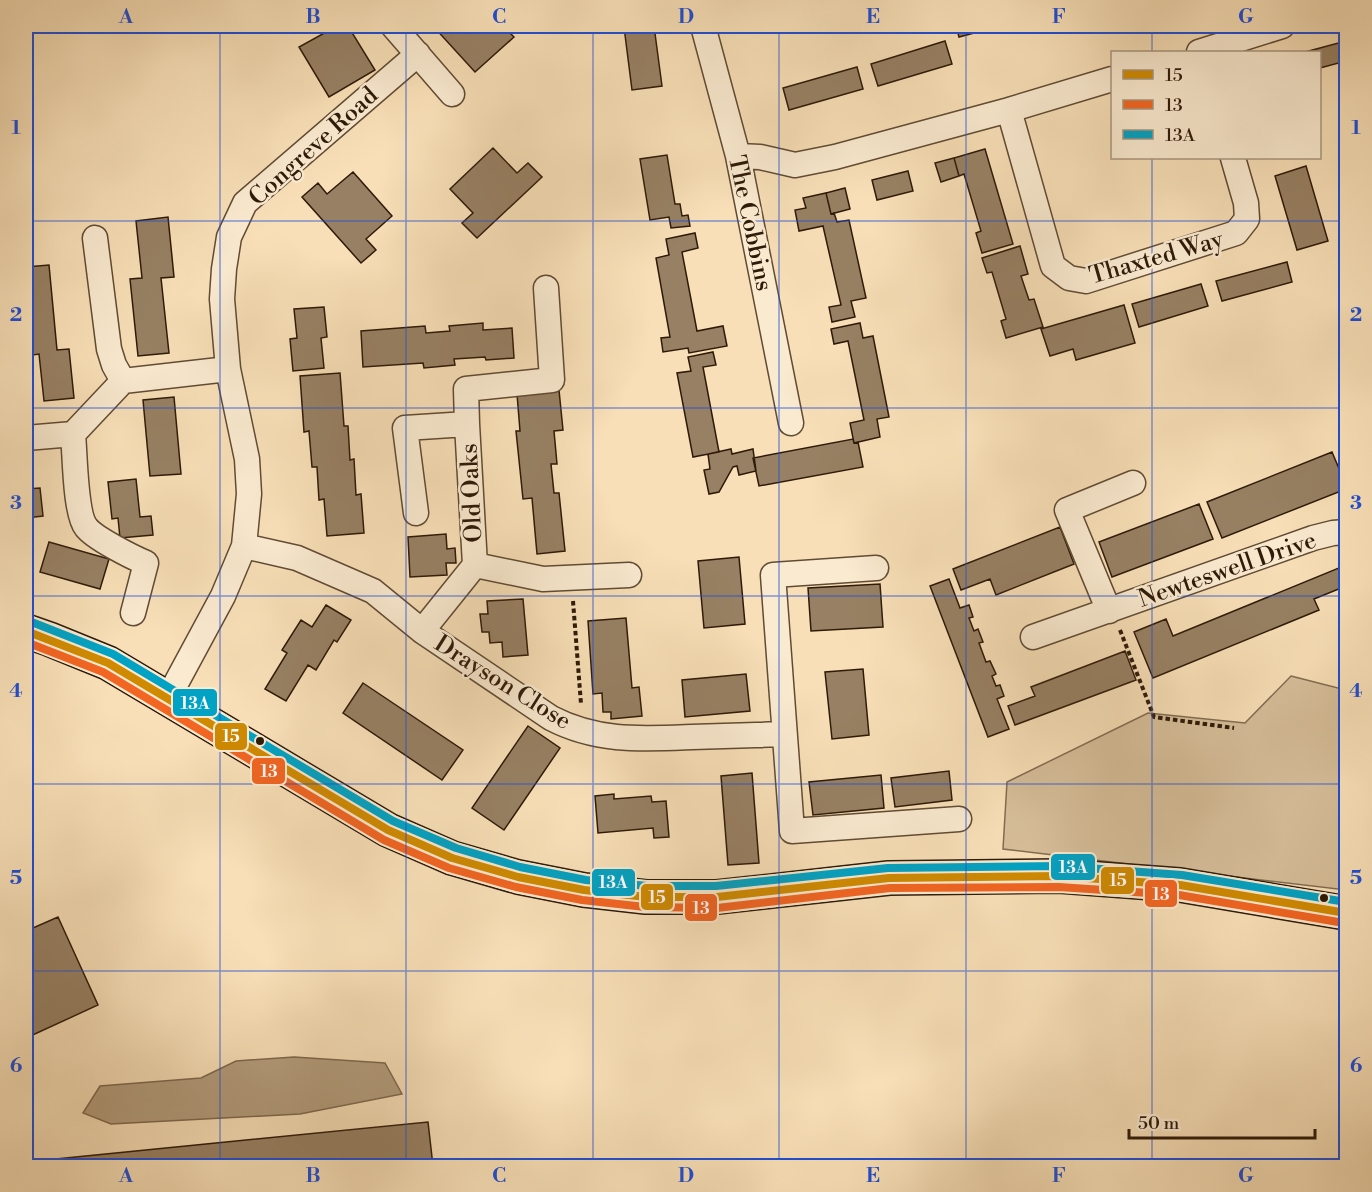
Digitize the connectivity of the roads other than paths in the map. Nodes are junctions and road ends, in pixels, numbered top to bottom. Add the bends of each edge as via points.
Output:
1 (393, 26) edge
2 (703, 26) edge
3 (1282, 26) edge
4 (1204, 51) edge
5 (418, 54) junction
6 (1111, 80) edge
7 (452, 94) dead end
8 (1009, 110) junction
9 (738, 156) junction
10 (1233, 159) edge
11 (95, 238) dead end
12 (546, 288) dead end
13 (228, 369) junction
14 (123, 381) junction
15 (791, 423) dead end
16 (467, 424) junction
17 (74, 434) junction
18 (26, 438) edge
19 (1133, 483) dead end
20 (416, 513) dead end
21 (1347, 532) edge
22 (244, 546) junction
23 (475, 565) junction
24 (876, 568) dead end
25 (629, 575) dead end
26 (1109, 611) junction
27 (133, 613) dead end
28 (422, 631) junction
29 (26, 632) edge
30 (1033, 637) dead end
31 (168, 698) junction
32 (784, 734) junction
33 (959, 819) dead end
34 (1347, 913) edge

1 - 5 street
2 - 9 street, The Cobbins
3 - 4 street
5 - 7 street
5 - 13 street, Congreve Road via 245,203 229,237 224,269 222,299
6 - 8 street
8 - 9 street via 795,165
8 - 10 street, Thaxted Way via 1053,266 1069,278 1086,280 1236,233 1247,219
9 - 15 street, The Cobbins
11 - 14 street via 109,349
12 - 16 street via 552,380 466,389
13 - 14 street
13 - 22 street, Congreve Road via 247,459 249,494
14 - 17 street
16 - 20 street, Old Oaks via 405,428
16 - 23 street, Old Oaks
17 - 18 street
17 - 27 street via 80,512 86,527 146,563
19 - 26 street, Newteswell Drive via 1067,510
21 - 26 street, Newteswell Drive via 1313,538
22 - 28 street, Drayson Close via 297,558 373,591
22 - 31 street, Congreve Road via 223,596
23 - 25 street, Old Oaks via 543,579
23 - 28 street, Old Oaks
24 - 32 street via 773,575
26 - 30 street, Newteswell Drive
28 - 32 street, Drayson Close via 551,718 584,732 632,739
29 - 31 street via 108,663
31 - 34 street via 388,830 452,858 584,890 646,897 717,897 889,878 1059,876 1180,885
32 - 33 street via 792,831

